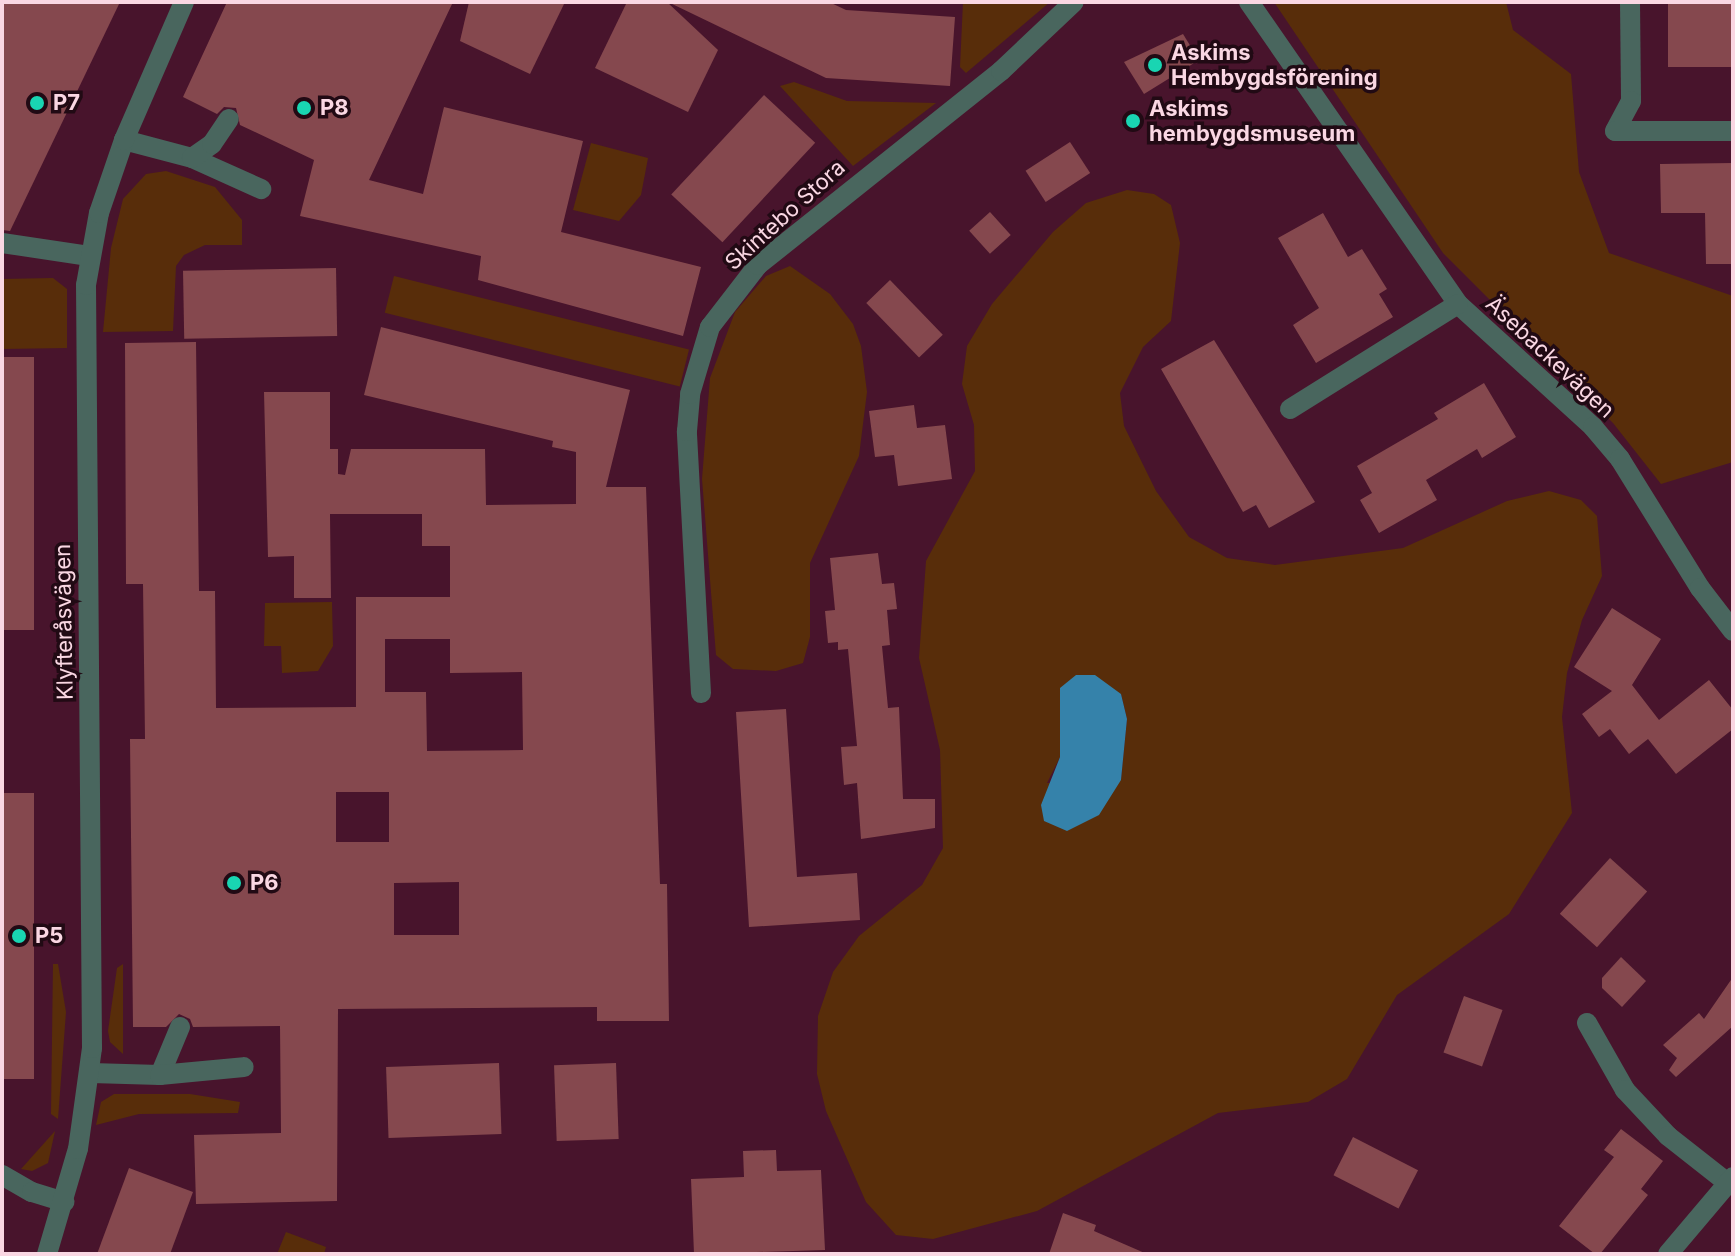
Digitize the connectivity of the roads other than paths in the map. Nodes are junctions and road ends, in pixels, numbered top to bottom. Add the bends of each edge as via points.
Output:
1 (184, 2) edge
2 (1074, 2) edge
3 (1249, 2) edge
4 (1630, 2) edge
5 (229, 119) dead end
6 (1733, 131) edge
7 (124, 140) junction
8 (192, 158) junction
9 (261, 189) dead end
10 (2, 243) edge
11 (89, 256) junction
12 (1458, 304) junction
13 (1290, 409) dead end
14 (1733, 631) edge
15 (701, 693) dead end
16 (1587, 1023) dead end
17 (180, 1027) dead end
18 (244, 1067) dead end
19 (91, 1073) junction
20 (160, 1075) junction
21 (2, 1175) edge
22 (1731, 1180) edge
23 (64, 1202) junction
24 (47, 1254) edge
25 (1668, 1254) edge

1 - 7 street, Klyfteråsvägen
2 - 15 street, Skintebo Stora via 1001,71 758,265 710,327 690,394 687,431
3 - 12 street, Äsebackevägen
4 - 6 street via 1631,101 1615,131
5 - 8 street via 212,144
7 - 8 street
7 - 11 street, Klyfteråsvägen
8 - 9 street
10 - 11 street
11 - 19 street, Klyfteråsvägen via 85,321
12 - 13 street
12 - 14 street, Äsebackevägen via 1593,427 1620,459
16 - 22 street via 1625,1090 1668,1136
17 - 20 street
18 - 20 street
19 - 20 street
19 - 23 street, Klyfteråsvägen
21 - 23 street
22 - 25 street
23 - 24 street, Klyfteråsvägen

